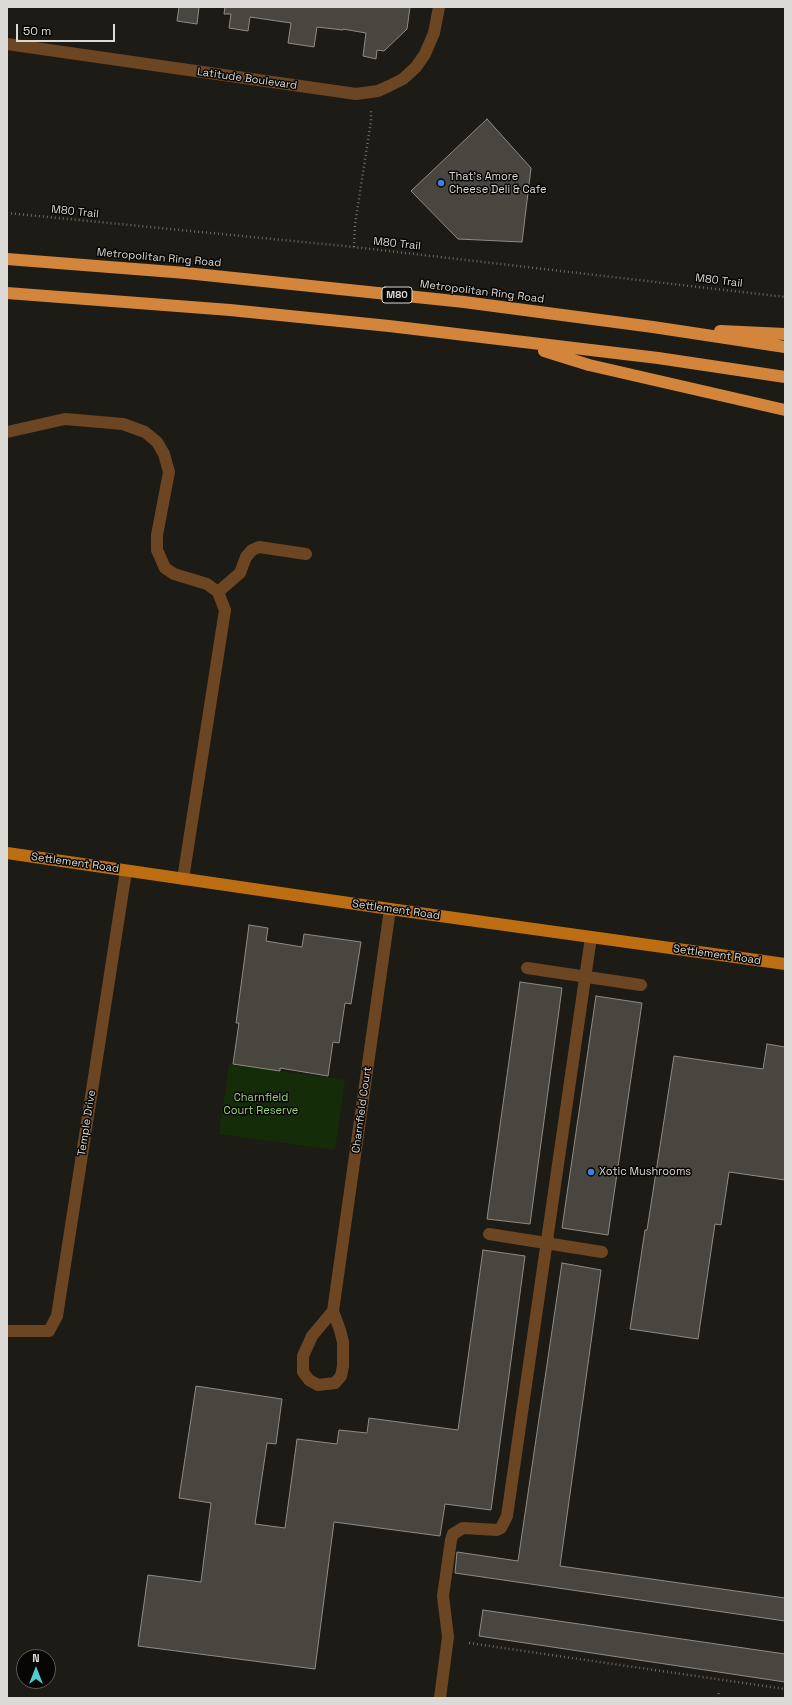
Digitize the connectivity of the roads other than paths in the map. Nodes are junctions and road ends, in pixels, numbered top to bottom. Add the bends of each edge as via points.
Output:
1 (439, 7) edge
2 (7, 44) edge
3 (7, 259) edge
4 (7, 293) edge
5 (653, 327) junction
6 (785, 334) edge
7 (514, 342) junction
8 (785, 347) edge
9 (785, 377) edge
10 (785, 410) edge
11 (7, 432) edge
12 (306, 554) dead end
13 (218, 592) junction
14 (7, 854) edge
15 (126, 871) junction
16 (183, 879) junction
17 (390, 909) junction
18 (591, 937) junction
19 (785, 964) edge
20 (527, 968) dead end
21 (585, 976) junction
22 (641, 985) dead end
23 (488, 1234) dead end
24 (546, 1243) junction
25 (602, 1252) dead end
26 (333, 1311) junction
27 (7, 1331) edge
28 (440, 1698) edge

1 - 2 street, Latitude Boulevard via 434,33 416,67 403,79 378,91 356,94
3 - 5 highway, Metropolitan Ring Road / M80 via 186,273 464,302
4 - 7 highway via 230,310
5 - 6 highway
5 - 8 highway, Metropolitan Ring Road / M80
7 - 9 highway via 658,358
7 - 10 highway via 589,365
11 - 13 street via 65,420 123,424 145,432 164,454 169,472 157,535 157,550 161,560 165,568 174,574 207,584
12 - 13 street via 259,547 252,550 246,557 240,573
13 - 16 street via 225,610
14 - 15 main road, Settlement Road
15 - 16 main road, Settlement Road
15 - 27 street, Temple Drive via 57,1316 49,1331
16 - 17 main road, Settlement Road
17 - 18 main road, Settlement Road
17 - 26 street, Charnfield Court
18 - 19 main road, Settlement Road
18 - 21 street
20 - 21 street
21 - 22 street
21 - 24 street
23 - 24 street
24 - 25 street
24 - 28 street via 507,1516 501,1528 497,1530 463,1528 453,1534 451,1540 443,1596 448,1637
26 - 26 street, Charnfield Court via 343,1342 341,1376 335,1383 318,1385 309,1380 303,1372 303,1356 312,1336

